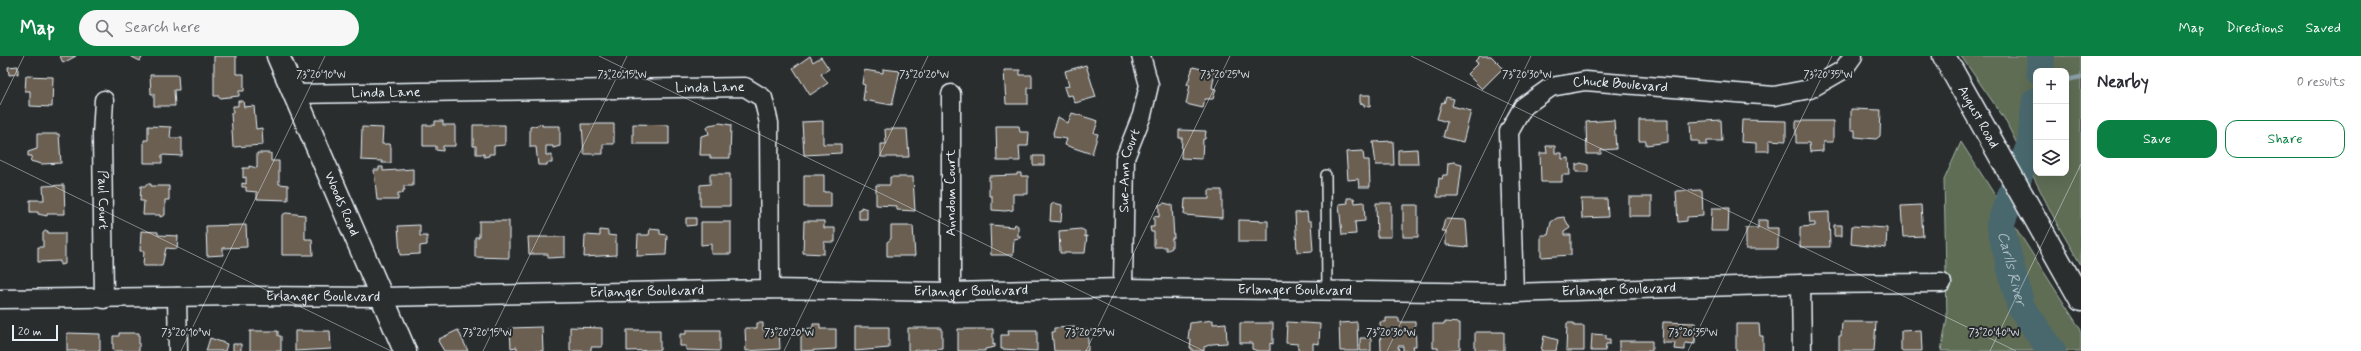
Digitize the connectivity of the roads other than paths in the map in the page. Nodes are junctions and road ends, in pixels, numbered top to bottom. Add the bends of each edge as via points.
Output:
1 (278, 56) edge
2 (1141, 56) edge
3 (1853, 56) edge
4 (1944, 56) edge
5 (294, 94) junction
6 (951, 94) dead end
7 (104, 100) dead end
8 (1326, 175) dead end
9 (1942, 283) dead end
10 (1801, 284) junction
11 (1123, 288) junction
12 (770, 289) junction
13 (1327, 290) junction
14 (951, 292) junction
15 (1514, 293) junction
16 (177, 297) junction
17 (381, 297) junction
18 (104, 298) junction
19 (0, 299) edge
20 (2081, 300) edge
21 (178, 351) edge
22 (405, 351) edge
23 (1802, 351) edge

1 - 5 street, Woods Road
2 - 11 street, Sue-Ann Court via 1149,85 1142,115 1125,158
3 - 15 street, Chuck Boulevard via 1843,70 1810,89 1774,96 1585,81 1551,87 1523,107 1509,132
4 - 20 street, August Road
5 - 12 street, Linda Lane via 745,86 763,98 769,123
5 - 17 street, Woods Road
6 - 14 street, Anndom Court
7 - 18 street, Paul Court
8 - 13 lane
9 - 10 street, Erlanger Boulevard
10 - 15 street, Erlanger Boulevard
10 - 23 street
11 - 13 street, Erlanger Boulevard
11 - 14 street, Erlanger Boulevard
12 - 14 street, Erlanger Boulevard
12 - 17 street, Erlanger Boulevard
13 - 15 street, Erlanger Boulevard
16 - 17 street, Erlanger Boulevard
16 - 18 street, Erlanger Boulevard
16 - 21 street
17 - 22 street, Woods Road
18 - 19 street, Erlanger Boulevard

